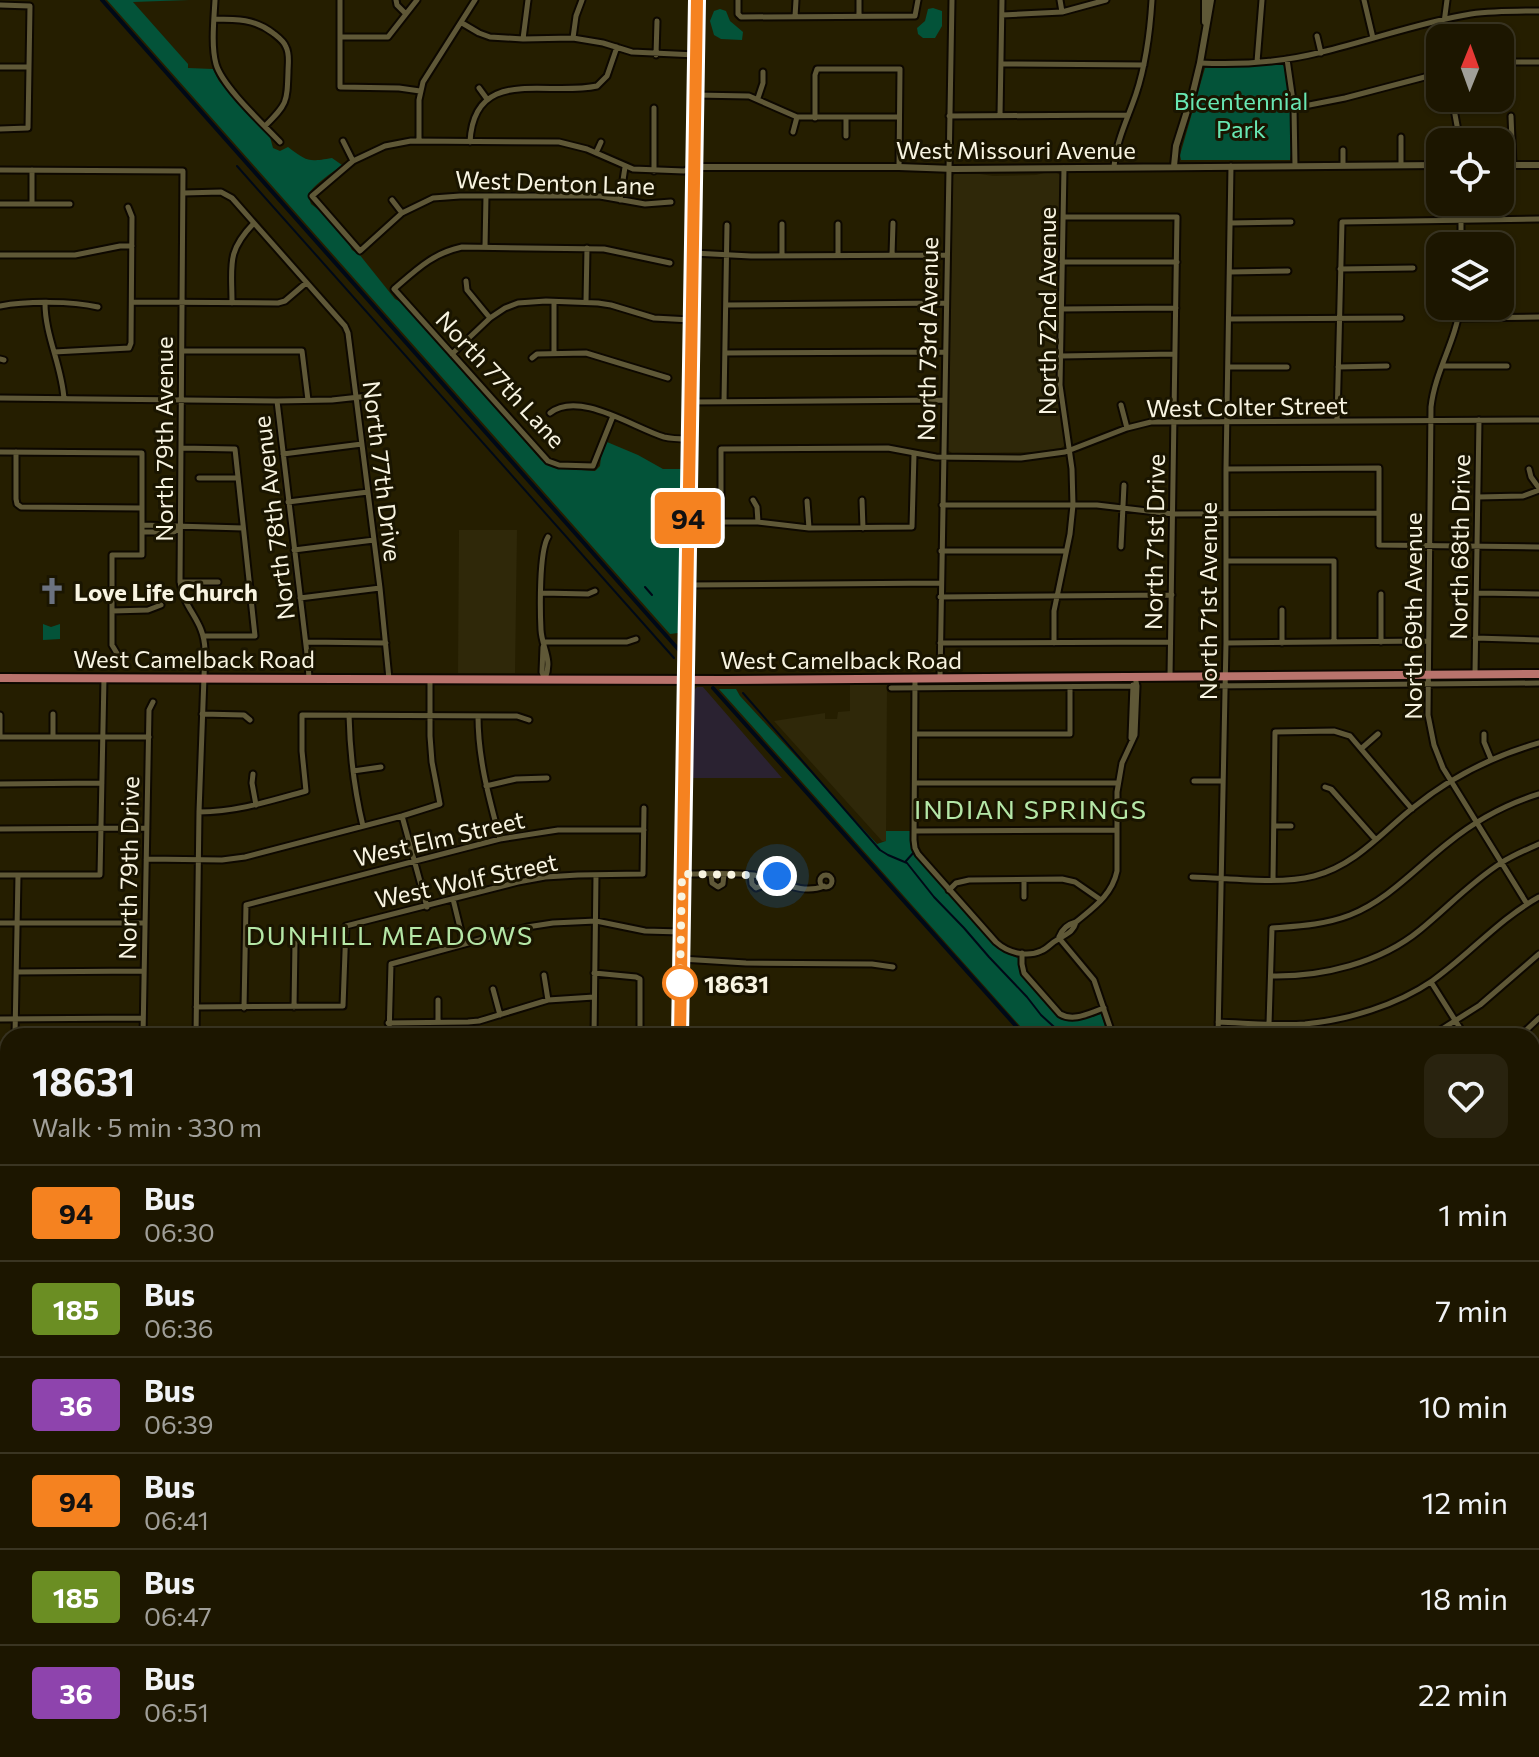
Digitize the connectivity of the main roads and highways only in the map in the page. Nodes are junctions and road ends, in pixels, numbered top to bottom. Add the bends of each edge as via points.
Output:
1 (697, 0) edge
2 (1539, 674) edge
3 (0, 678) edge
4 (685, 680) junction
5 (680, 1028) edge

1 - 4 main road
2 - 4 main road, West Camelback Road via 1225,681 1170,676 1135,683
3 - 4 main road, West Camelback Road
4 - 5 main road

